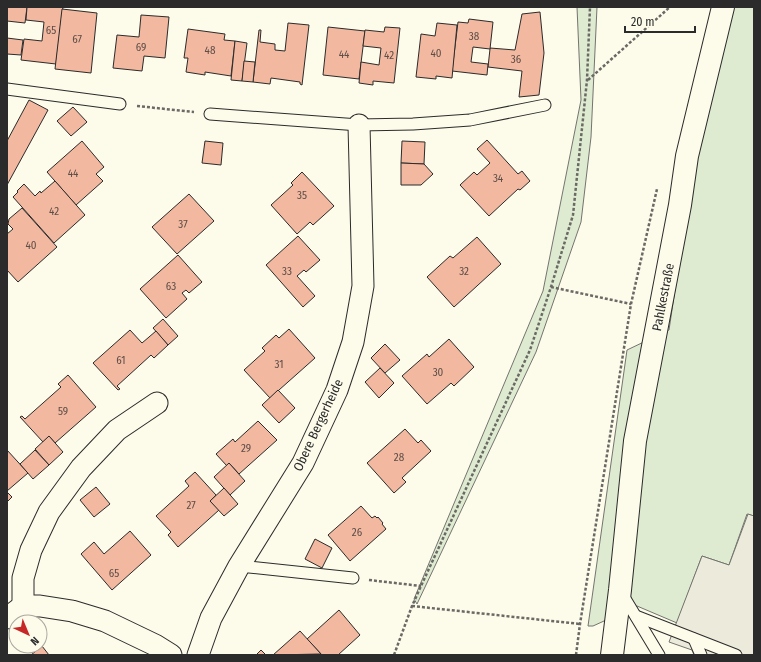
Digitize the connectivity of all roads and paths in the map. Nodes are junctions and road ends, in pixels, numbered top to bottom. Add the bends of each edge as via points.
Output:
1 (590, 7) edge
2 (670, 7) edge
3 (723, 7) edge
4 (587, 80) junction
5 (7, 89) edge
6 (120, 104) joint
7 (544, 105) dead end
8 (210, 114) joint
9 (359, 125) junction
10 (551, 287) junction
11 (157, 403) dead end
12 (239, 566) junction
13 (353, 578) joint
14 (421, 586) junction
15 (620, 590) junction
16 (412, 606) junction
17 (15, 612) edge
18 (636, 616) junction
19 (580, 624) junction
20 (694, 639) junction
21 (171, 655) edge
22 (198, 655) edge
23 (394, 655) edge
24 (576, 655) edge
25 (612, 655) edge
26 (659, 655) edge
27 (701, 655) edge
28 (736, 655) edge

1 - 4 path
2 - 4 path
3 - 15 street, Pahlkestraße via 687,156 635,441
4 - 10 path via 572,215
5 - 6 lane
6 - 8 path
7 - 9 lane via 470,120
8 - 9 lane
9 - 12 street, Obere Bergerheide via 363,286 353,342 337,390 302,463
10 - 14 path via 530,350
10 - 19 path via 631,304
11 - 17 street via 117,430 81,468 49,512 31,550
12 - 13 lane
12 - 22 street, Obere Bergerheide via 211,618
13 - 14 path
14 - 16 path
15 - 18 lane
15 - 25 street, Pahlkestraße
16 - 19 path
16 - 23 path
17 - 21 street via 40,606 72,611 105,621
18 - 20 lane
18 - 26 lane
19 - 24 path
20 - 27 lane
20 - 28 lane

